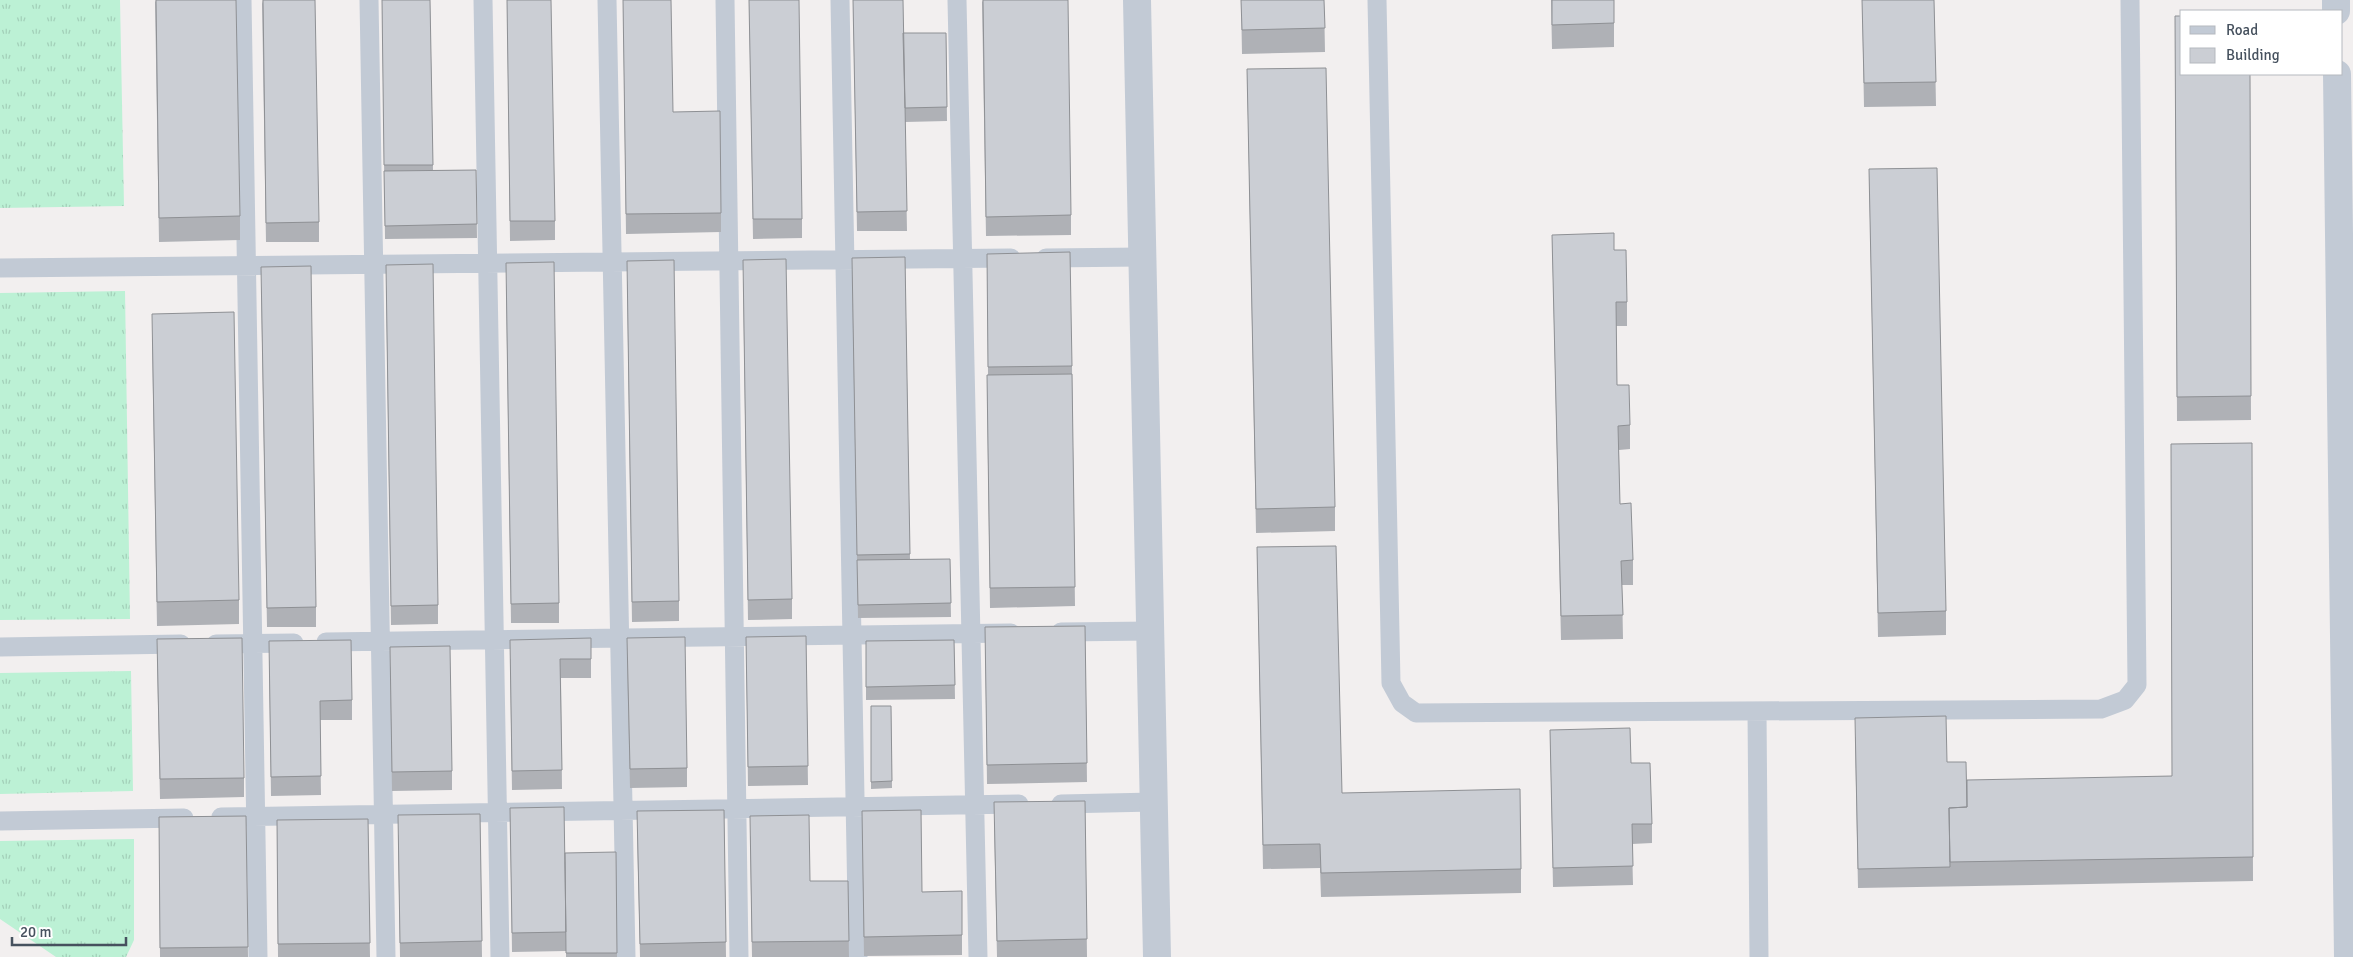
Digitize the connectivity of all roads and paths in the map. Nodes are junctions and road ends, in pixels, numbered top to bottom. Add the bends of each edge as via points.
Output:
1 (242, 0) edge
2 (369, 0) edge
3 (483, 0) edge
4 (607, 0) edge
5 (725, 0) edge
6 (840, 0) edge
7 (957, 0) edge
8 (1137, 0) edge
9 (1377, 0) edge
10 (2130, 0) edge
11 (2337, 75) edge
12 (1142, 257) junction
13 (963, 259) junction
14 (845, 260) junction
15 (730, 261) junction
16 (612, 262) junction
17 (487, 263) junction
18 (374, 264) junction
19 (246, 265) junction
20 (0, 268) edge
21 (1151, 630) junction
22 (1028, 632) edge
23 (1046, 632) edge
24 (971, 633) junction
25 (851, 635) junction
26 (735, 636) junction
27 (619, 638) junction
28 (494, 640) junction
29 (381, 641) junction
30 (253, 643) junction
31 (0, 646) edge
32 (1757, 711) junction
33 (1154, 802) junction
34 (974, 805) junction
35 (855, 807) junction
36 (737, 809) junction
37 (623, 811) junction
38 (497, 813) junction
39 (384, 815) junction
40 (255, 817) junction
41 (0, 821) edge
42 (258, 957) edge
43 (386, 957) edge
44 (500, 957) edge
45 (626, 957) edge
46 (739, 957) edge
47 (858, 957) edge
48 (978, 957) edge
49 (1157, 957) edge
50 (1758, 957) edge
51 (2348, 957) edge

1 - 19 lane
2 - 18 lane
3 - 17 lane
4 - 16 lane
5 - 15 lane
6 - 14 lane
7 - 13 lane
8 - 12 street
9 - 32 lane via 1391,683 1402,703 1416,713
10 - 32 lane via 2137,685 2125,700 2101,709
11 - 51 street
12 - 13 lane
12 - 21 street
13 - 14 lane
13 - 24 lane
14 - 15 lane
14 - 25 lane
15 - 16 lane
15 - 26 lane
16 - 17 lane
16 - 27 lane
17 - 18 lane
17 - 28 lane
18 - 19 lane
18 - 29 lane
19 - 20 lane
19 - 30 lane
21 - 23 lane
21 - 33 street
22 - 24 lane
24 - 25 lane
24 - 34 lane
25 - 26 lane
25 - 35 lane
26 - 27 lane
26 - 36 lane
27 - 28 lane
27 - 37 lane
28 - 29 lane
28 - 38 lane
29 - 30 lane
29 - 39 lane
30 - 31 lane
30 - 40 lane
32 - 50 lane
33 - 34 lane
33 - 49 street
34 - 35 lane
34 - 48 lane
35 - 36 lane
35 - 47 lane
36 - 37 lane
36 - 46 lane
37 - 38 lane
37 - 45 lane
38 - 39 lane
38 - 44 lane
39 - 40 lane
39 - 43 lane
40 - 41 lane
40 - 42 lane

